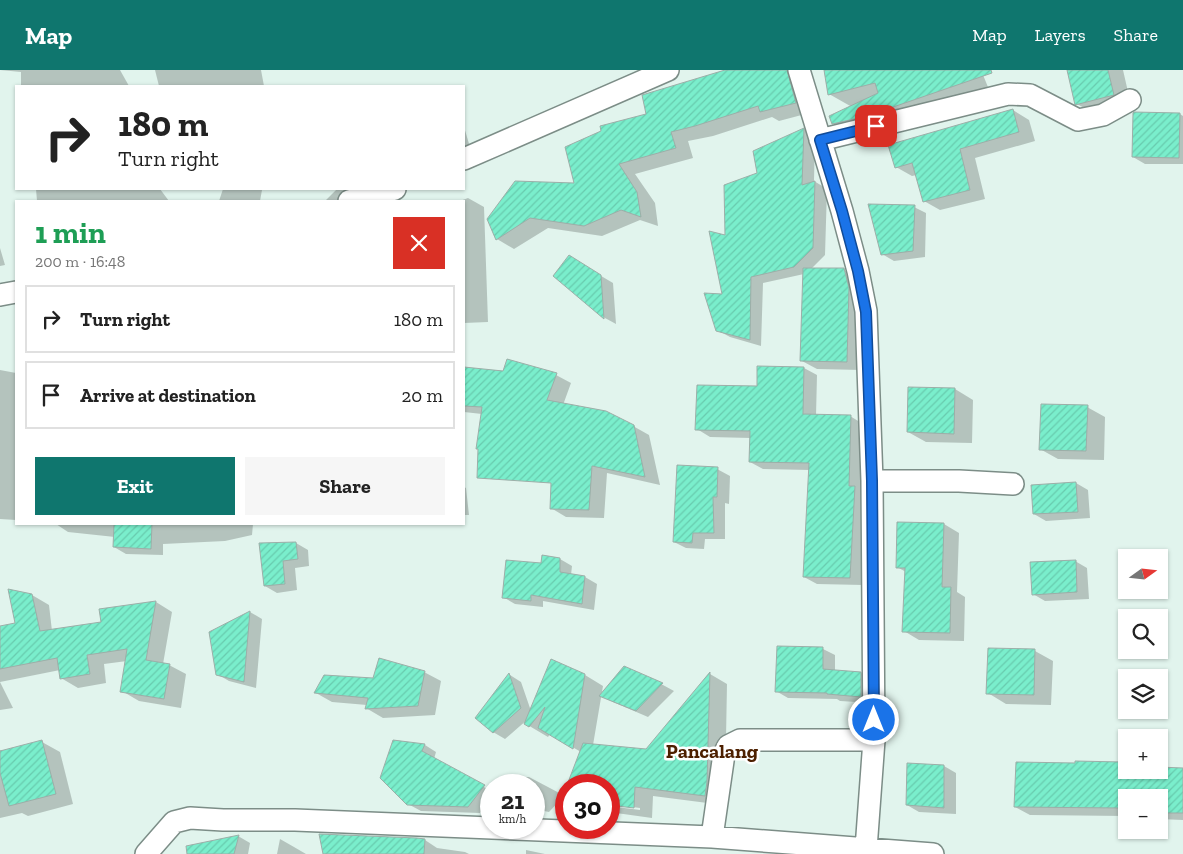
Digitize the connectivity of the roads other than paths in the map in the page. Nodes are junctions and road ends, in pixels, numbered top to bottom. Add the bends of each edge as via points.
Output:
1 (668, 70) edge
2 (799, 70) edge
3 (1130, 100) dead end
4 (820, 140) junction
5 (465, 159) edge
6 (391, 190) edge
7 (353, 200) edge
8 (15, 292) edge
9 (0, 293) edge
10 (872, 481) junction
11 (1014, 484) dead end
12 (874, 740) junction
13 (712, 838) junction
14 (866, 848) junction
15 (146, 854) edge
16 (933, 854) edge

1 - 5 street
2 - 4 street
3 - 4 street via 1103,115 1078,120 1030,95 1008,94
4 - 10 street via 842,211 866,312
6 - 7 street
8 - 9 street
10 - 11 street
10 - 12 street
12 - 13 street via 740,740 728,746 724,754
12 - 14 street
13 - 14 street
13 - 15 street via 190,818 174,822
14 - 16 street

